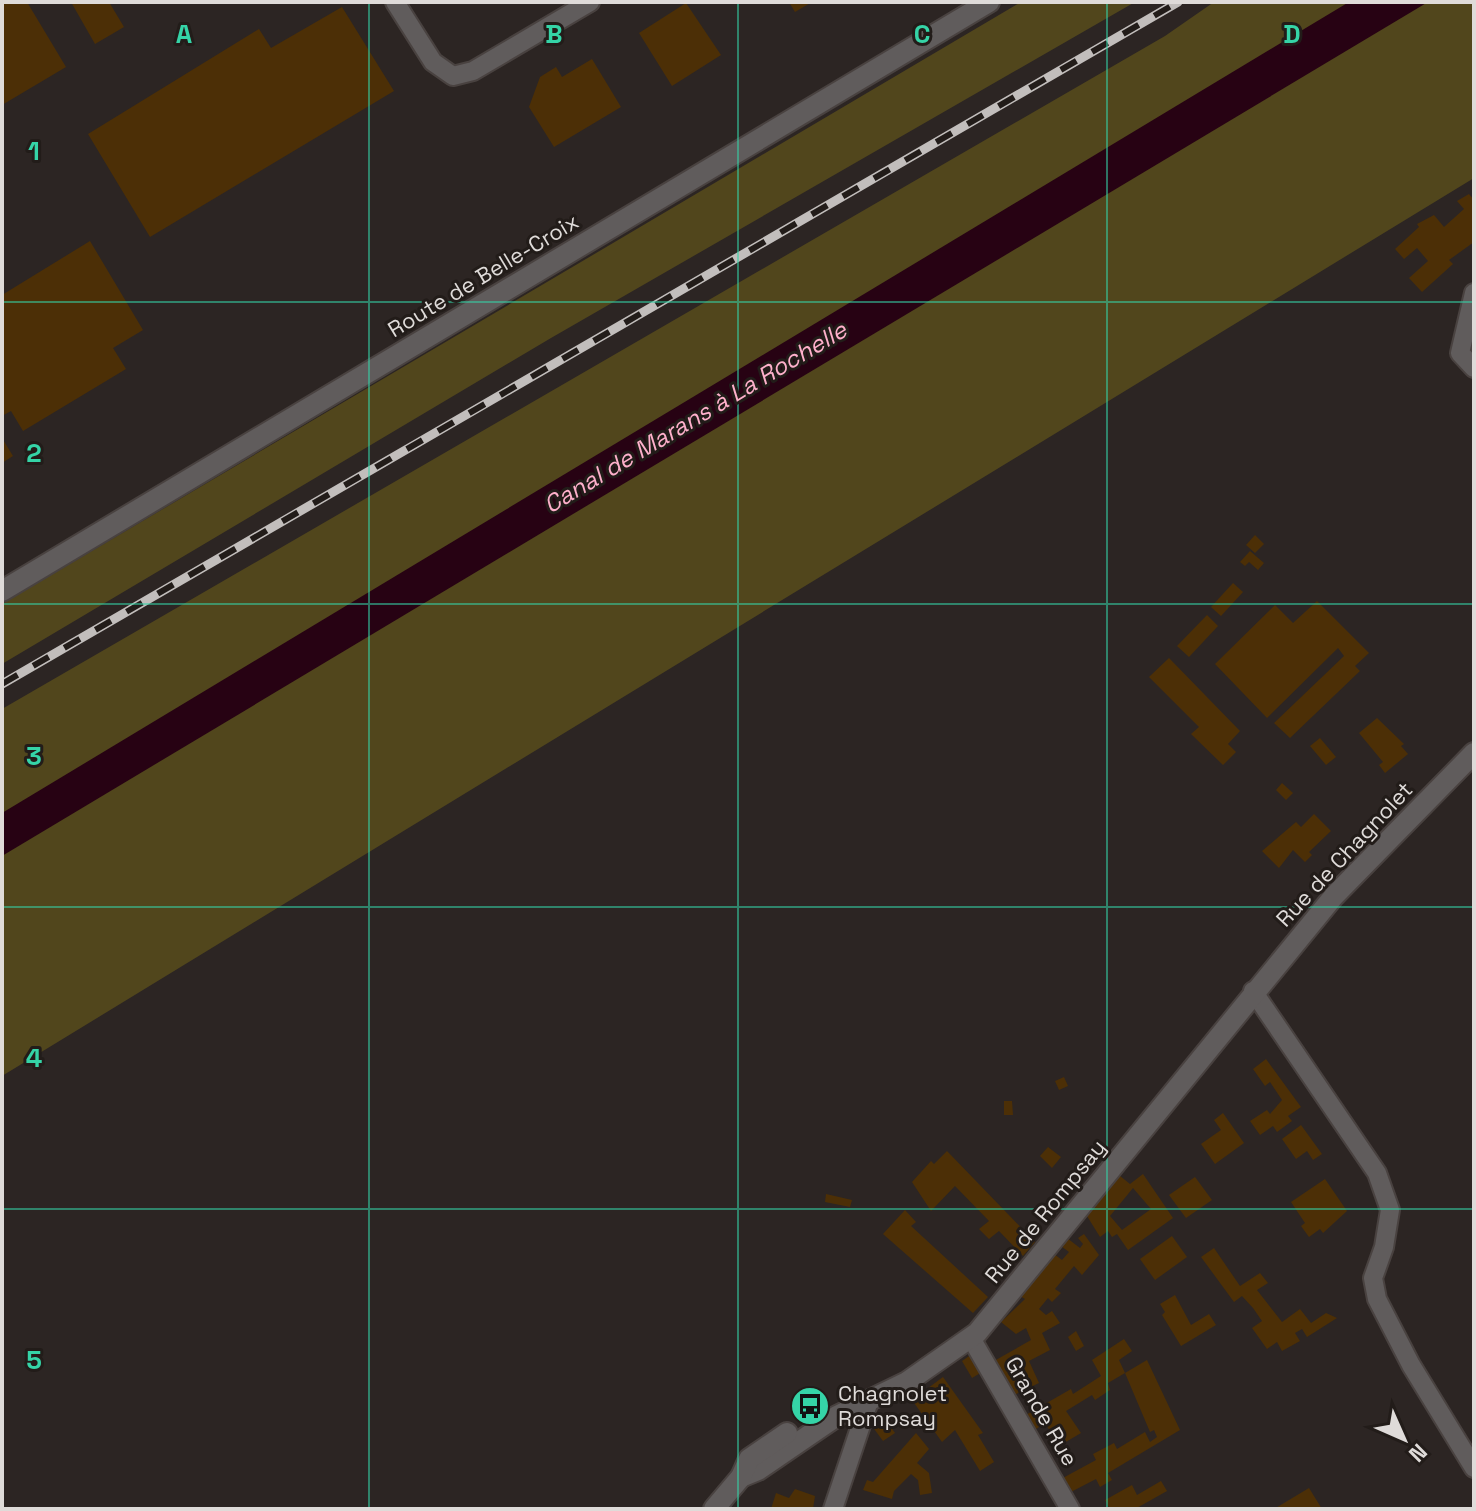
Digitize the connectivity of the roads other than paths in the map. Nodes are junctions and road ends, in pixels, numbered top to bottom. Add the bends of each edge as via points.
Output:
1 (395, 2) edge
2 (590, 2) edge
3 (989, 2) edge
4 (1474, 293) edge
5 (1474, 368) edge
6 (2, 591) edge
7 (1474, 753) edge
8 (1253, 991) junction
9 (971, 1338) junction
10 (869, 1401) junction
11 (1474, 1468) edge
12 (714, 1509) edge
13 (833, 1509) edge
14 (1070, 1509) edge

1 - 2 street via 433,62 453,76 473,71
3 - 6 street, Route de Belle-Croix
4 - 5 street via 1460,353
7 - 8 street, Rue de Chagnolet via 1334,896
8 - 9 street, Rue de Rompsay
8 - 11 street via 1377,1173 1390,1210 1373,1278 1377,1299
9 - 10 street, Rue de Rompsay
9 - 14 street, Grande Rue
10 - 12 street, Rue de Rompsay via 837,1416 803,1422 749,1459
10 - 13 street

